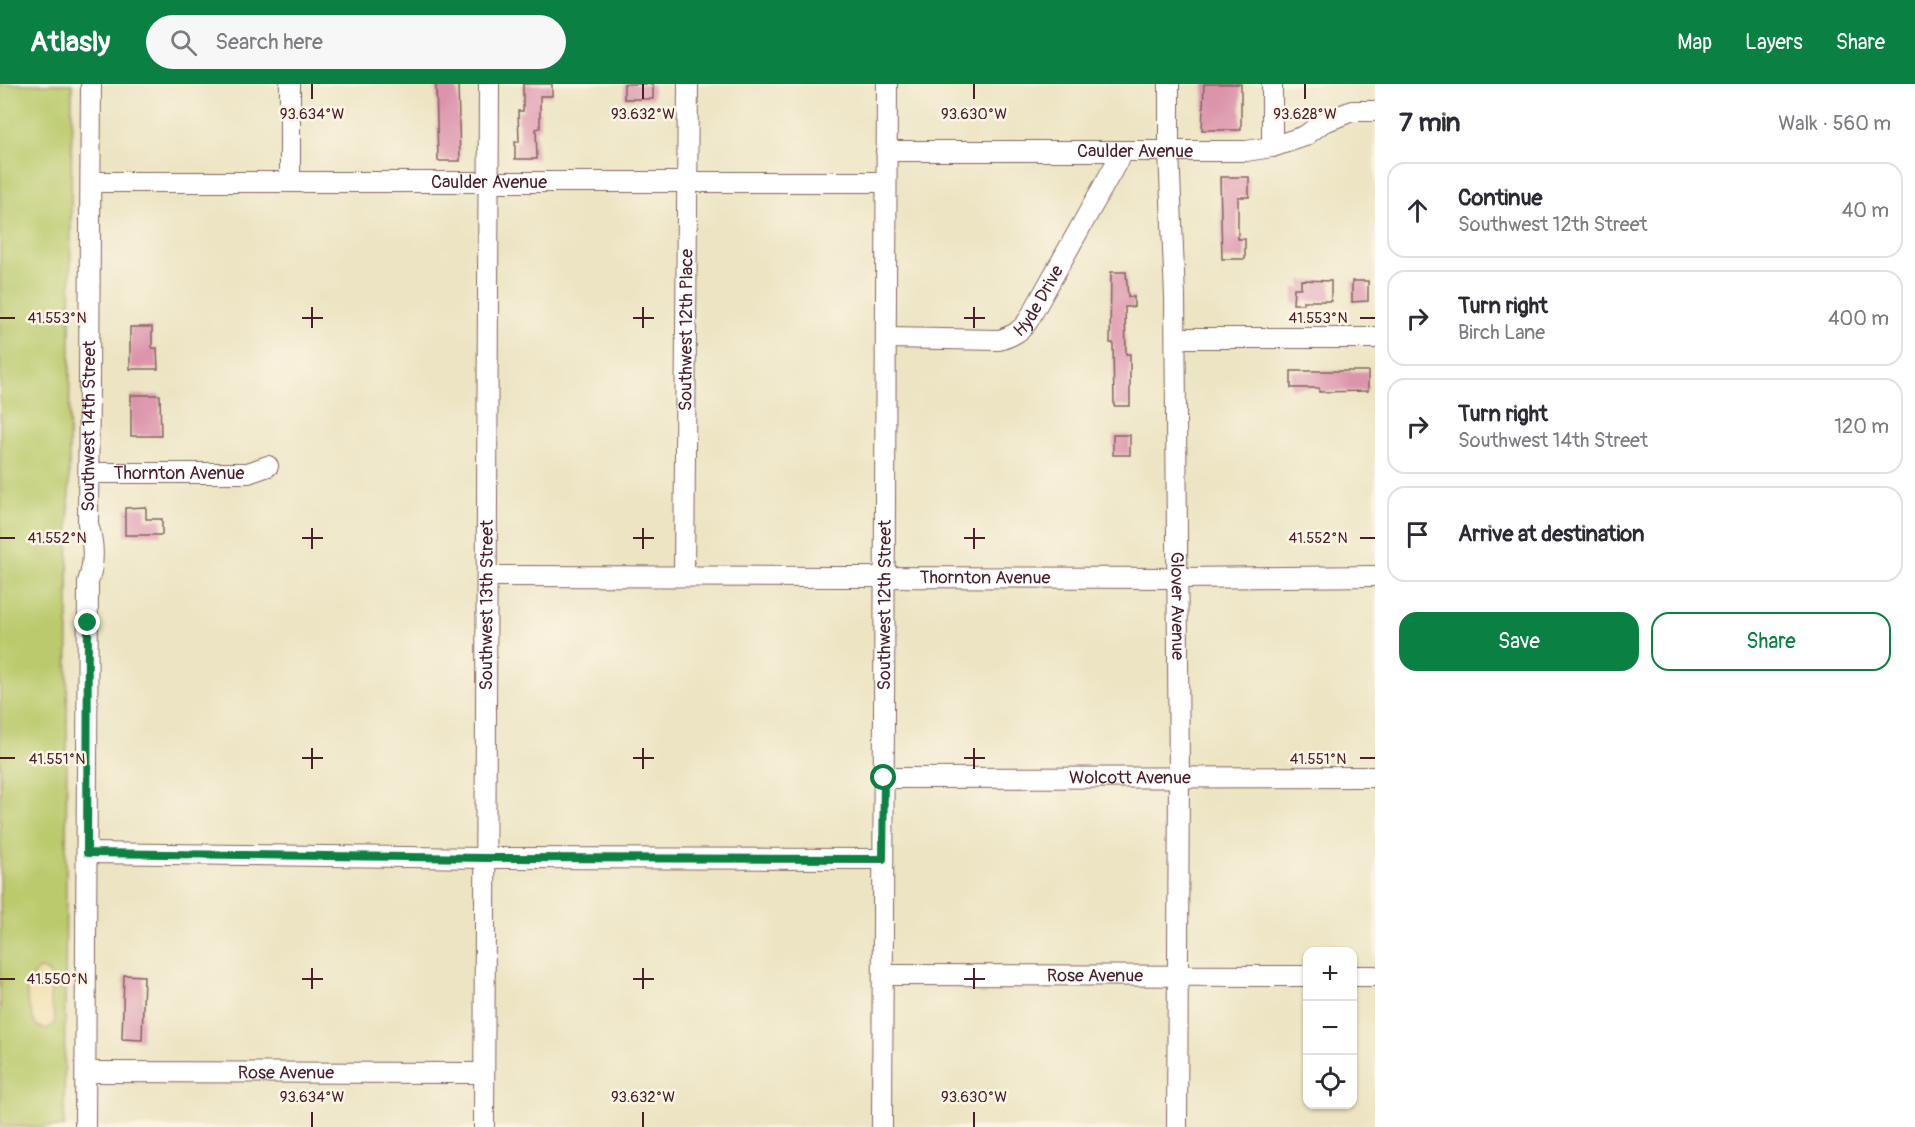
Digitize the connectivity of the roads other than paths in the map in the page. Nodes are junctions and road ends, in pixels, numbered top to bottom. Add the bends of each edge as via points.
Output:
1 (91, 84) edge
2 (290, 84) edge
3 (489, 84) edge
4 (687, 84) edge
5 (887, 84) edge
6 (1168, 84) edge
7 (1272, 84) edge
8 (1375, 111) edge
9 (1272, 147) junction
10 (886, 151) junction
11 (1123, 151) junction
12 (1169, 151) junction
13 (290, 181) junction
14 (488, 181) junction
15 (687, 181) junction
16 (90, 182) junction
17 (886, 182) junction
18 (886, 338) junction
19 (1176, 338) junction
20 (1375, 338) edge
21 (268, 466) dead end
22 (89, 473) junction
23 (487, 576) junction
24 (684, 576) junction
25 (885, 576) junction
26 (1375, 576) edge
27 (1178, 578) junction
28 (1179, 777) junction
29 (1375, 777) edge
30 (884, 778) junction
31 (87, 853) junction
32 (486, 858) junction
33 (883, 859) junction
34 (883, 975) junction
35 (1178, 976) junction
36 (1303, 976) edge
37 (1357, 976) edge
38 (1375, 976) edge
39 (86, 1072) junction
40 (484, 1073) junction
41 (85, 1127) edge
42 (484, 1127) edge
43 (882, 1127) edge
44 (1177, 1127) edge

1 - 16 street, Southwest 14th Street
2 - 13 street
3 - 14 street, Southwest 13th Street
4 - 15 street, Southwest 12th Place
5 - 10 street, Southwest 12th Street
6 - 12 street, Glover Avenue
7 - 9 street
8 - 9 street, Caulder Avenue via 1352,111
9 - 12 street, Caulder Avenue
10 - 11 street, Caulder Avenue
10 - 17 street, Southwest 12th Street
11 - 12 street, Caulder Avenue
11 - 18 street, Hyde Drive via 1021,330 999,340
12 - 19 street, Glover Avenue
13 - 14 street, Caulder Avenue
13 - 16 street, Caulder Avenue
14 - 15 street, Caulder Avenue
14 - 23 street, Southwest 13th Street
15 - 17 street, Caulder Avenue
15 - 24 street, Southwest 12th Place
16 - 22 street, Southwest 14th Street
17 - 18 street, Southwest 12th Street
18 - 25 street, Southwest 12th Street
19 - 20 street
19 - 27 street, Glover Avenue
21 - 22 street, Thornton Avenue via 248,473
22 - 31 street, Southwest 14th Street via 88,524 93,563 88,582
23 - 24 street, Thornton Avenue
23 - 32 street, Southwest 13th Street
24 - 25 street, Thornton Avenue
25 - 27 street, Thornton Avenue
25 - 30 street, Southwest 12th Street
26 - 27 street, Thornton Avenue
27 - 28 street, Glover Avenue
28 - 29 street, Wolcott Avenue
28 - 30 street, Wolcott Avenue
28 - 35 street, Glover Avenue
30 - 33 street, Southwest 12th Street
31 - 32 street
31 - 39 street, Southwest 14th Street
32 - 33 street
32 - 40 street, Southwest 13th Street
33 - 34 street, Southwest 12th Street
34 - 35 street, Rose Avenue
34 - 43 street, Southwest 12th Street
35 - 36 street, Rose Avenue
35 - 44 street, Glover Avenue
37 - 38 street
39 - 40 street, Rose Avenue
39 - 41 street, Southwest 14th Street
40 - 42 street, Southwest 13th Street

